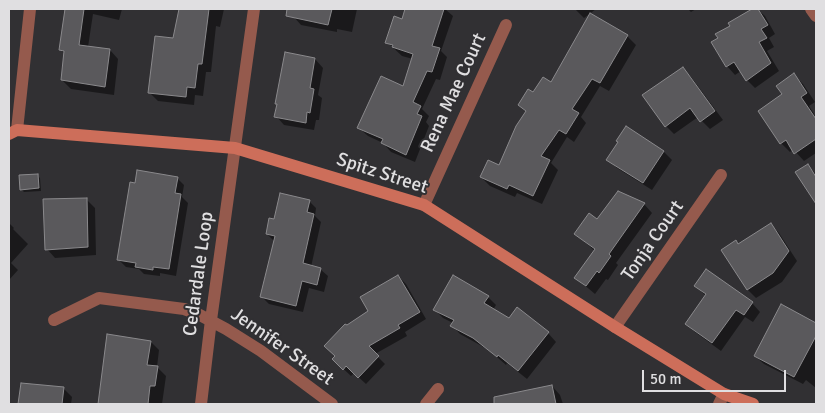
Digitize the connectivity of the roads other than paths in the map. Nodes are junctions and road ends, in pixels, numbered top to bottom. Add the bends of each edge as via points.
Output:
1 (30, 9) edge
2 (254, 9) edge
3 (811, 9) edge
4 (816, 16) edge
5 (506, 25) dead end
6 (13, 132) edge
7 (235, 148) junction
8 (721, 176) dead end
9 (424, 205) junction
10 (54, 320) dead end
11 (211, 320) junction
12 (615, 327) junction
13 (438, 389) dead end
14 (722, 399) edge
15 (201, 404) edge
16 (332, 404) edge
17 (426, 404) edge
18 (753, 404) edge

1 - 6 street
2 - 7 street, Cedardale Loop
3 - 4 street
5 - 9 street, Rena Mae Court
6 - 7 street, Spitz Street
7 - 9 street, Spitz Street
7 - 11 street, Cedardale Loop
8 - 12 street, Tonja Court
9 - 12 street, Spitz Street
10 - 11 street, Jennifer Street via 99,298 184,309
11 - 15 street, Cedardale Loop
11 - 16 street, Jennifer Street via 261,351
12 - 14 street, Spitz Street
13 - 17 street
14 - 18 street, Spitz Street

